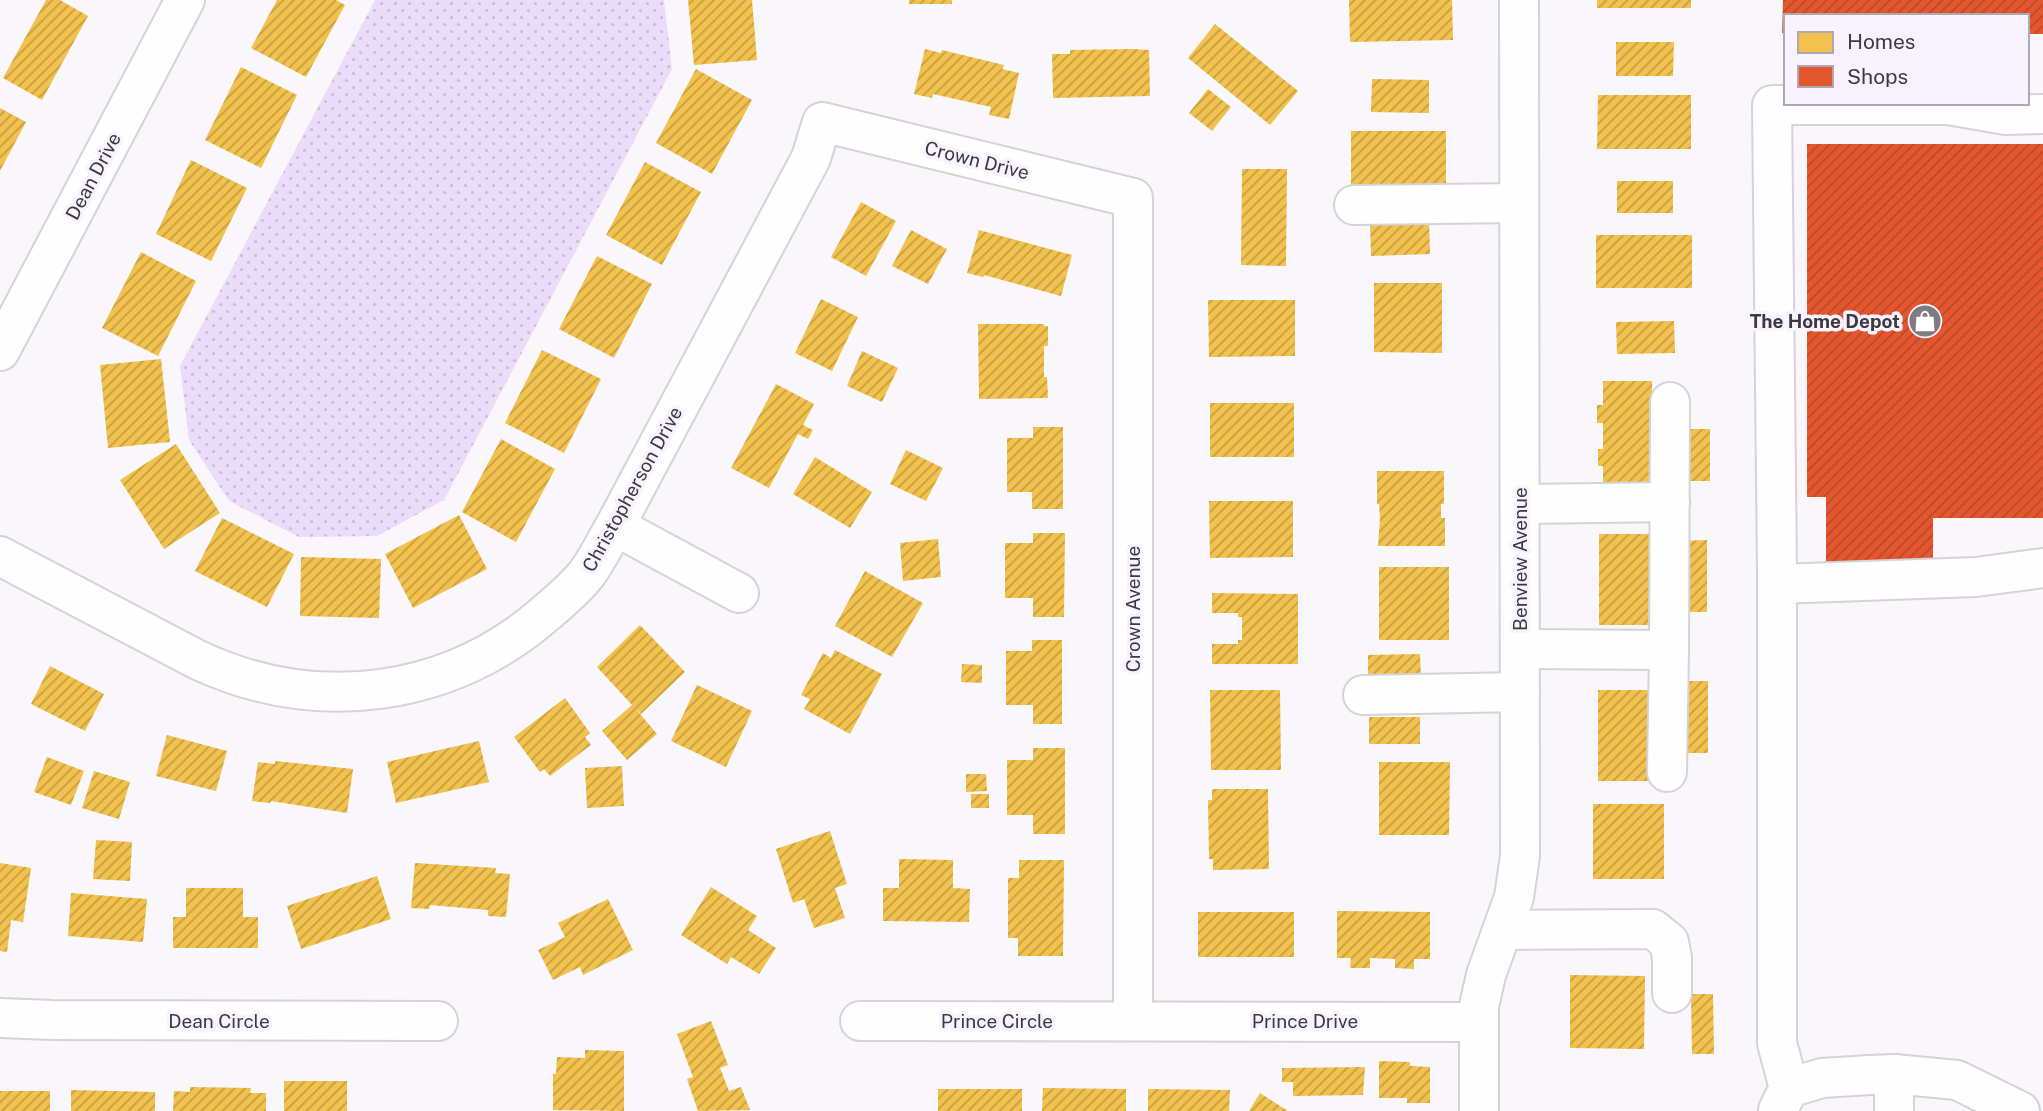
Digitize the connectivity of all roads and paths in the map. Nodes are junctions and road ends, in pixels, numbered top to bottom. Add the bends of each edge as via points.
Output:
1 (185, 0) edge
2 (1519, 0) edge
3 (2043, 114) edge
4 (822, 122) joint
5 (1133, 198) joint
6 (1519, 203) junction
7 (1354, 205) dead end
8 (0, 351) edge
9 (1670, 402) dead end
10 (1670, 502) junction
11 (1520, 504) junction
12 (615, 526) junction
13 (0, 556) edge
14 (2043, 568) edge
15 (1777, 584) junction
16 (738, 593) dead end
17 (1520, 649) junction
18 (1669, 650) junction
19 (1520, 692) junction
20 (1363, 695) dead end
21 (1667, 772) dead end
22 (1504, 930) junction
23 (1672, 993) dead end
24 (0, 1018) edge
25 (1133, 1020) junction
26 (438, 1021) dead end
27 (860, 1021) dead end
28 (1477, 1022) junction
29 (1894, 1093) edge
30 (1783, 1100) edge
31 (1479, 1111) edge
32 (2020, 1111) edge

1 - 8 street, Dean Drive
2 - 6 street, Benview Avenue
3 - 15 street via 1948,105 1772,105
4 - 5 street, Crown Drive
4 - 12 street, Christopherson Drive via 811,158
5 - 25 street, Crown Avenue
6 - 7 street
6 - 11 street, Benview Avenue
9 - 10 street
10 - 11 street
10 - 18 street
11 - 17 street, Benview Avenue
12 - 13 street, Christopherson Drive via 587,573 525,632 462,667 398,687 364,691 294,689 227,674
12 - 16 street
14 - 15 street via 1976,577
15 - 30 street via 1777,1043
17 - 18 street
17 - 19 street, Benview Avenue
18 - 21 street
19 - 20 street
19 - 22 street, Benview Avenue via 1520,856
22 - 23 street via 1653,929 1669,942
22 - 28 street, Benview Avenue via 1486,975
24 - 26 street, Dean Circle
25 - 27 street, Prince Circle
25 - 28 street, Prince Drive
28 - 31 street, Benview Avenue
29 - 30 street via 1822,1078
29 - 32 street via 1957,1080

